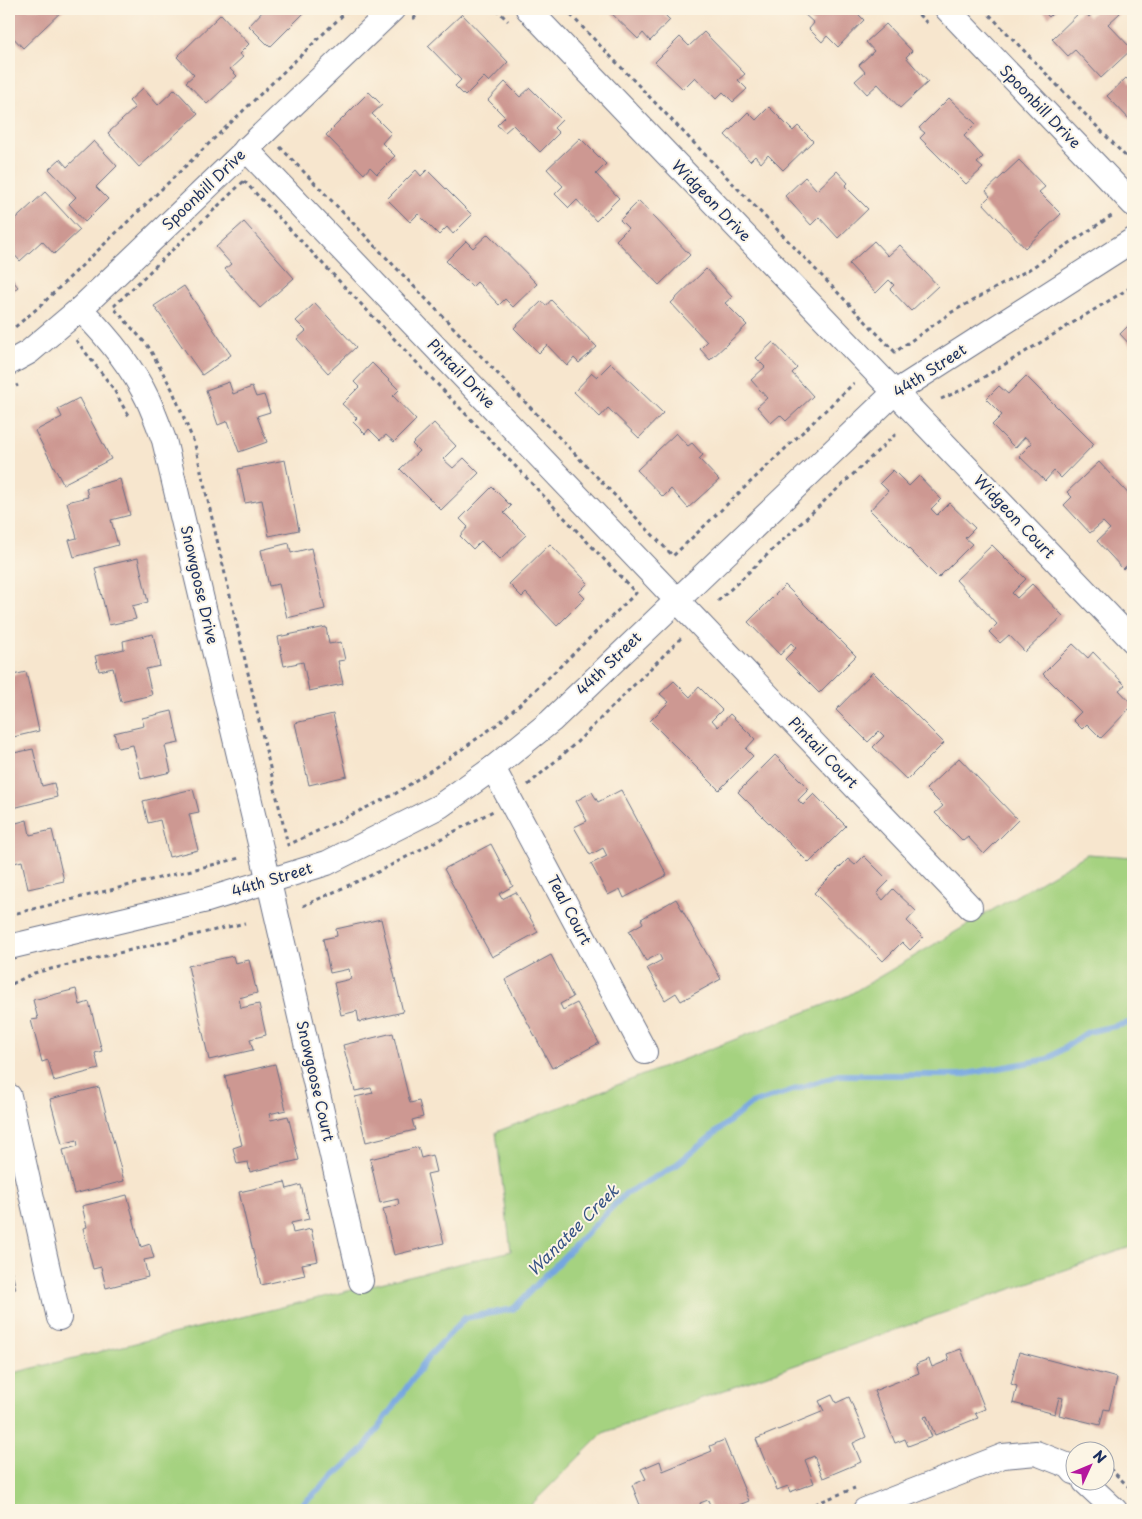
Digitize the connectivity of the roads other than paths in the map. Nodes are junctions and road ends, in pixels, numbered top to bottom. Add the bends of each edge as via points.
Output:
1 (947, 9) edge
2 (401, 16) edge
3 (519, 16) edge
4 (246, 149) junction
5 (1133, 204) edge
6 (1133, 240) edge
7 (80, 309) junction
8 (9, 362) edge
9 (894, 393) junction
10 (676, 600) junction
11 (1133, 641) edge
12 (493, 768) junction
13 (269, 882) junction
14 (970, 907) dead end
15 (9, 947) edge
16 (645, 1052) dead end
17 (9, 1096) edge
18 (361, 1281) dead end
19 (59, 1318) dead end
20 (1064, 1464) edge
21 (1095, 1492) edge
22 (865, 1510) edge
23 (1115, 1510) edge

1 - 5 street, Spoonbill Drive
2 - 4 street, Spoonbill Drive
3 - 9 street, Widgeon Drive
4 - 7 street, Spoonbill Drive
4 - 10 street, Pintail Drive
6 - 9 street, 44th Street
7 - 8 street, Spoonbill Drive via 29,352
7 - 13 street, Snowgoose Drive via 105,335 129,368 147,399 164,440
9 - 10 street, 44th Street
9 - 11 street, Widgeon Court
10 - 12 street, 44th Street via 550,721
10 - 14 street, Pintail Court
12 - 13 street, 44th Street via 440,806 383,836 327,863
12 - 16 street, Teal Court
13 - 15 street, 44th Street
13 - 18 street, Snowgoose Court
17 - 19 street
20 - 22 street via 1036,1453 1003,1456
21 - 23 street

